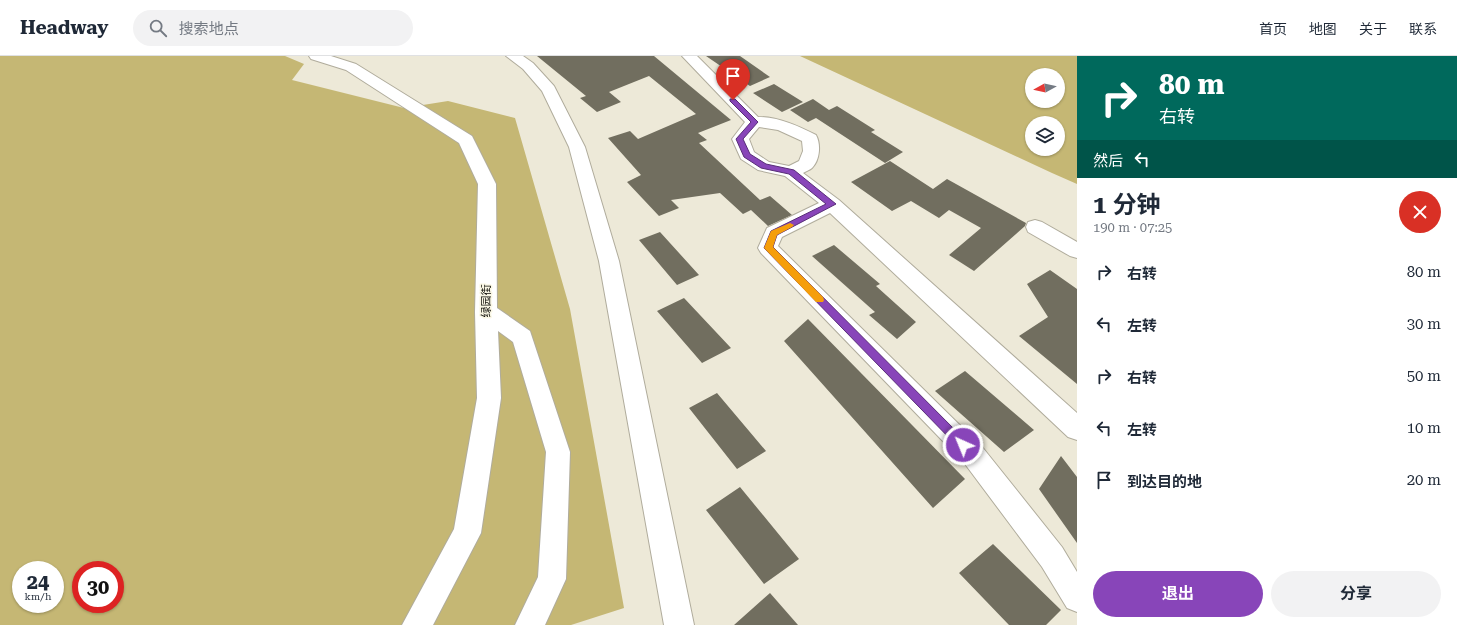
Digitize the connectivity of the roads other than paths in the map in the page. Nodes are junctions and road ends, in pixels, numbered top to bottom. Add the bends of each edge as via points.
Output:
1 (316, 56) edge
2 (512, 56) edge
3 (689, 56) edge
4 (754, 122) junction
5 (791, 172) junction
6 (832, 204) junction
7 (1036, 227) dead end
8 (1077, 251) edge
9 (486, 312) junction
10 (1073, 417) edge
11 (1077, 598) edge
12 (417, 625) edge
13 (530, 625) edge
14 (679, 625) edge

1 - 9 street, 绿园街 via 351,68 466,140 487,184
2 - 14 street via 528,66 549,89 576,147 609,261
3 - 4 street
4 - 5 street via 740,139 747,156 764,166
4 - 5 street via 770,122 789,127 810,139 812,151 806,164
5 - 6 street
6 - 10 street
6 - 11 street via 774,233 768,248 974,456 1052,557
7 - 8 street
9 - 12 street, 绿园街 via 489,398 467,533
9 - 13 street via 522,337 558,452 552,579

